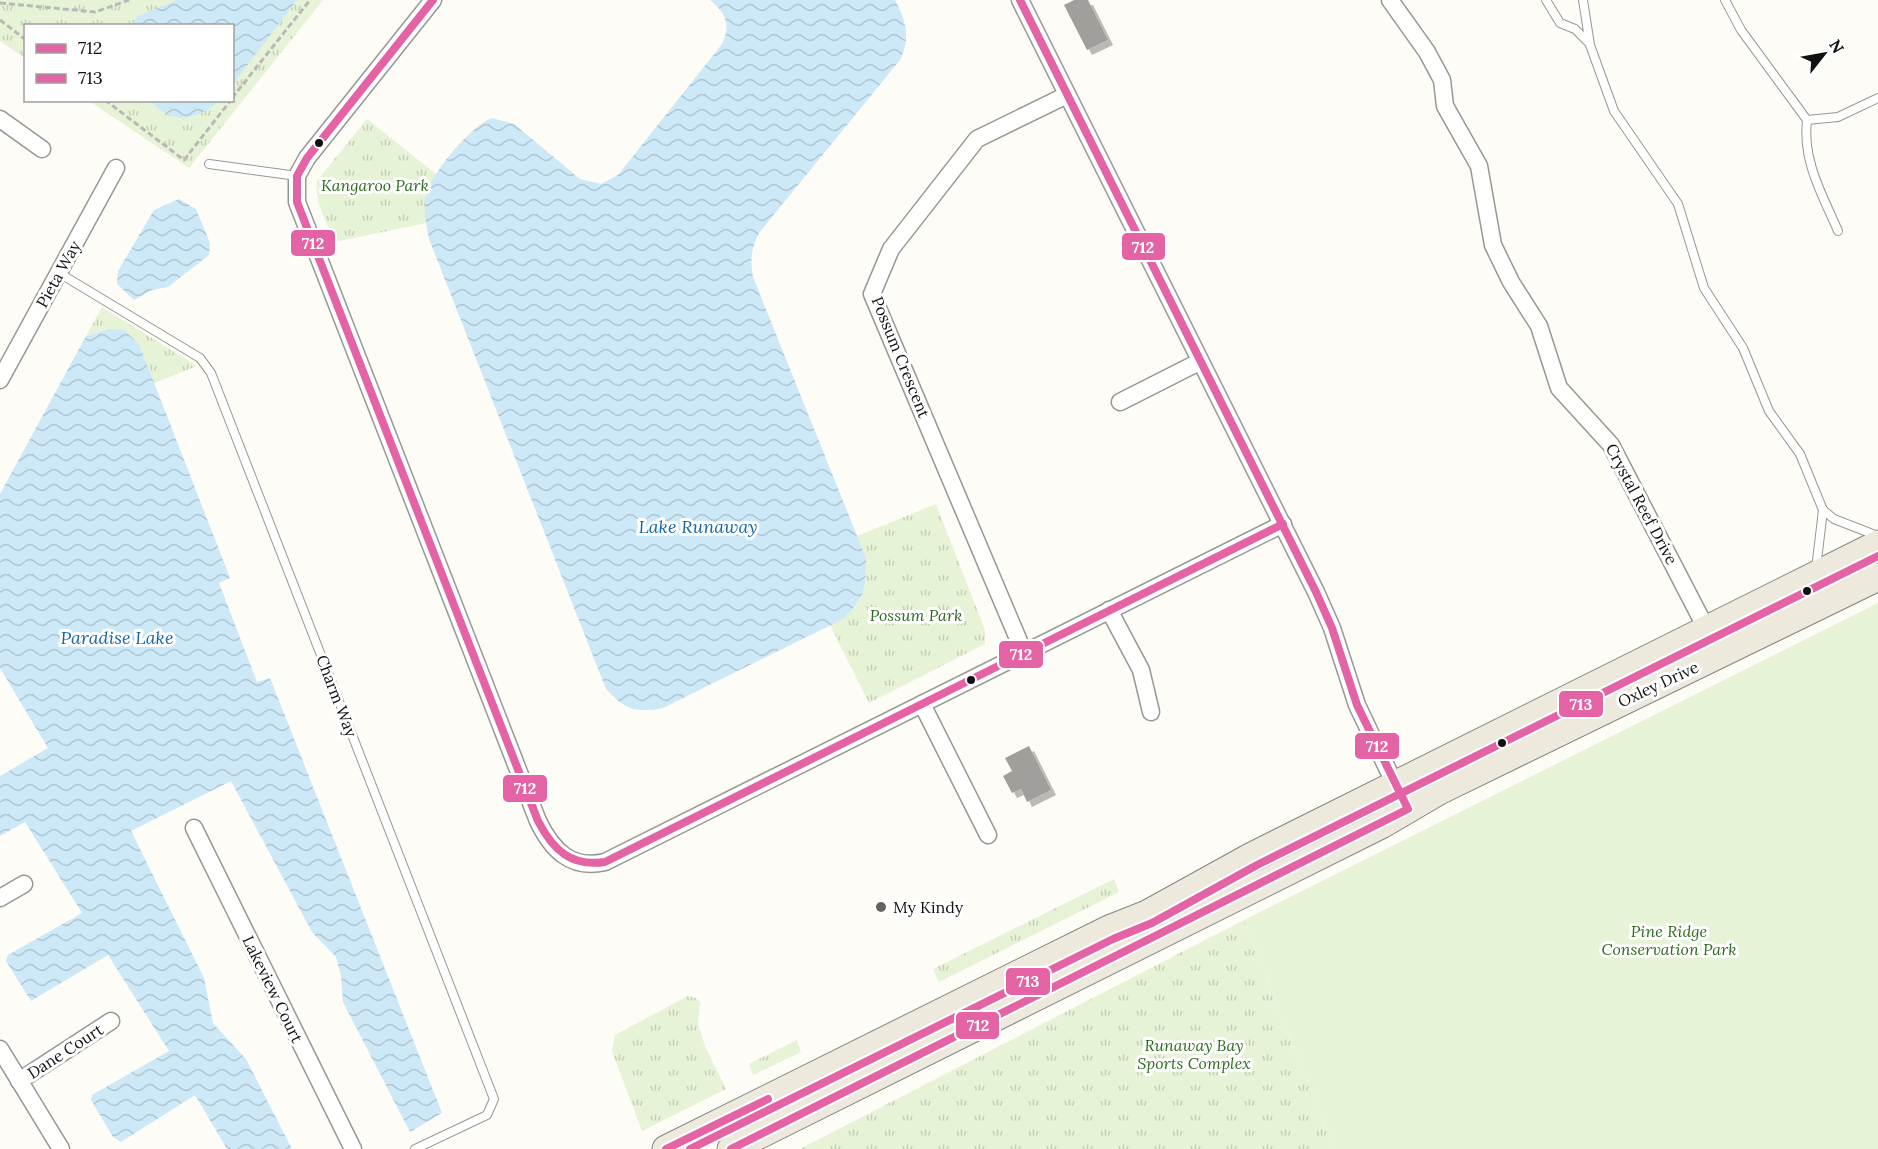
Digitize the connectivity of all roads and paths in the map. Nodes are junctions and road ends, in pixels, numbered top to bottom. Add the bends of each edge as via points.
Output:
1 (129, 0) edge
2 (310, 0) edge
3 (433, 0) edge
4 (1020, 0) edge
5 (1390, 0) edge
6 (1546, 0) edge
7 (1583, 0) edge
8 (1725, 0) edge
9 (124, 1) edge
10 (0, 3) edge
11 (0, 20) edge
12 (24, 38) edge
13 (1590, 45) junction
14 (1066, 95) junction
15 (234, 97) edge
16 (1878, 98) edge
17 (108, 102) edge
18 (230, 102) edge
19 (0, 119) edge
20 (1807, 120) junction
21 (42, 149) dead end
22 (209, 164) dead end
23 (116, 168) dead end
24 (297, 176) junction
25 (1838, 231) dead end
26 (59, 273) junction
27 (1199, 362) junction
28 (0, 380) edge
29 (1120, 402) dead end
30 (1823, 510) junction
31 (1283, 524) junction
32 (1878, 536) edge
33 (1878, 544) edge
34 (1815, 576) junction
35 (1878, 576) edge
36 (1109, 610) junction
37 (1707, 630) junction
38 (1024, 653) junction
39 (922, 704) junction
40 (1150, 712) dead end
41 (1395, 785) junction
42 (1408, 809) junction
43 (194, 828) dead end
44 (988, 835) dead end
45 (24, 884) dead end
46 (0, 898) edge
47 (111, 1021) dead end
48 (0, 1049) edge
49 (19, 1080) junction
50 (750, 1143) edge
51 (61, 1149) edge
52 (353, 1149) edge
53 (415, 1149) edge
54 (666, 1149) edge
55 (731, 1149) edge

1 - 9 path
2 - 15 path
3 - 24 street
4 - 14 street
5 - 37 street, Crystal Reef Drive via 1442,80 1445,106 1479,166 1493,245 1539,326 1559,388 1611,445
6 - 13 lane via 1560,23 1575,29
7 - 13 lane
8 - 20 lane via 1741,30
9 - 10 path via 95,12
11 - 12 path
13 - 30 lane via 1614,111 1678,204 1704,288 1743,348 1769,411 1800,454
14 - 27 street
14 - 38 street, Possum Crescent via 977,139 891,249 872,294
16 - 20 lane via 1838,117
17 - 18 path via 184,160
19 - 21 street
20 - 25 lane via 1805,140 1809,159
22 - 24 lane
23 - 26 street, Pieta Way
24 - 39 street via 295,188 302,217 538,821 560,855 583,864 605,862
26 - 28 street, Pieta Way
26 - 53 lane, Charm Way via 200,358 211,373 494,1099 487,1115
27 - 29 street
27 - 31 street
30 - 32 lane via 1834,519
30 - 34 lane
31 - 36 street
31 - 41 street via 1326,613 1357,705
33 - 34 main road, Oxley Drive
34 - 37 main road, Oxley Drive
35 - 42 main road, Oxley Drive
36 - 38 street
36 - 40 street via 1141,670
37 - 41 main road, Oxley Drive
38 - 39 street
39 - 44 street
41 - 42 street
41 - 54 main road, Oxley Drive via 1252,856 1147,914 1100,933
42 - 50 main road, Oxley Drive
43 - 52 street, Lakeview Court
45 - 46 street
47 - 49 street, Dane Court
48 - 49 street
49 - 51 street
50 - 55 main road, Oxley Drive

